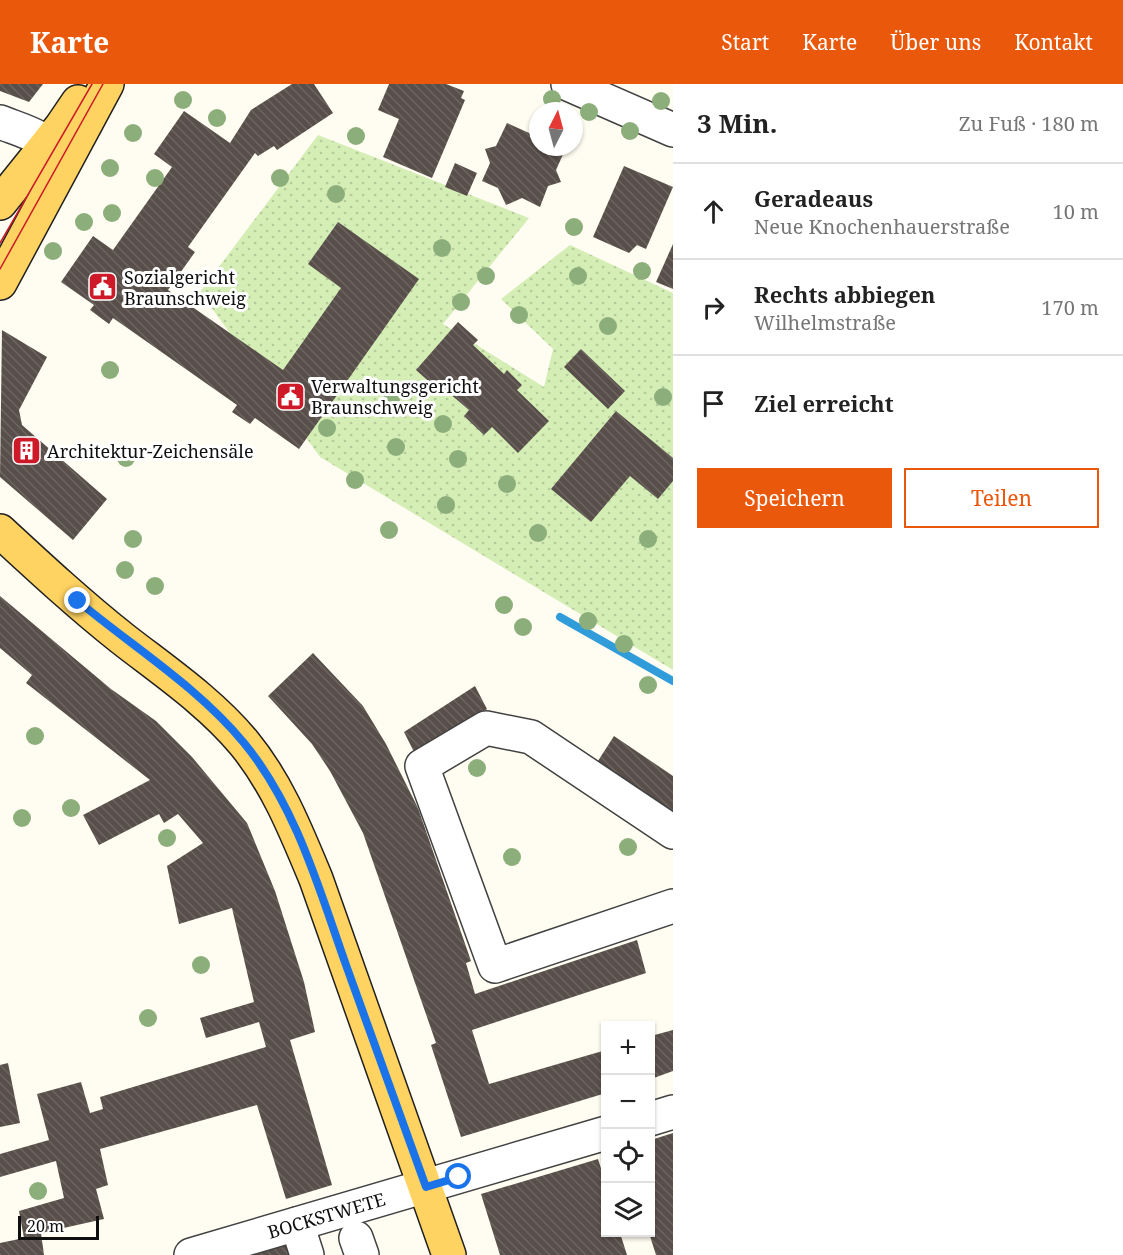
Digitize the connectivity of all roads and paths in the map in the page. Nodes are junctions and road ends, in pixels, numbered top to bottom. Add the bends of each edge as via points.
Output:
1 (88, 84) edge
2 (107, 84) edge
3 (568, 84) edge
4 (0, 122) edge
5 (673, 130) edge
6 (48, 143) junction
7 (60, 175) junction
8 (0, 203) edge
9 (0, 283) edge
10 (0, 531) edge
11 (673, 831) edge
12 (673, 906) edge
13 (673, 1112) edge
14 (655, 1118) edge
15 (601, 1134) edge
16 (426, 1187) junction
17 (297, 1224) junction
18 (191, 1255) edge
19 (307, 1255) edge
20 (449, 1255) edge

1 - 6 main road
2 - 7 main road
3 - 5 street
4 - 6 street
6 - 7 street via 59,155
6 - 8 main road
7 - 9 main road
10 - 16 main road via 217,715 268,777 316,879
11 - 12 street via 531,737 486,728 422,766 495,966
13 - 14 street
15 - 16 street, BOCKSTWETE
16 - 17 street, BOCKSTWETE
16 - 20 main road
17 - 18 street, BOCKSTWETE
17 - 19 street

